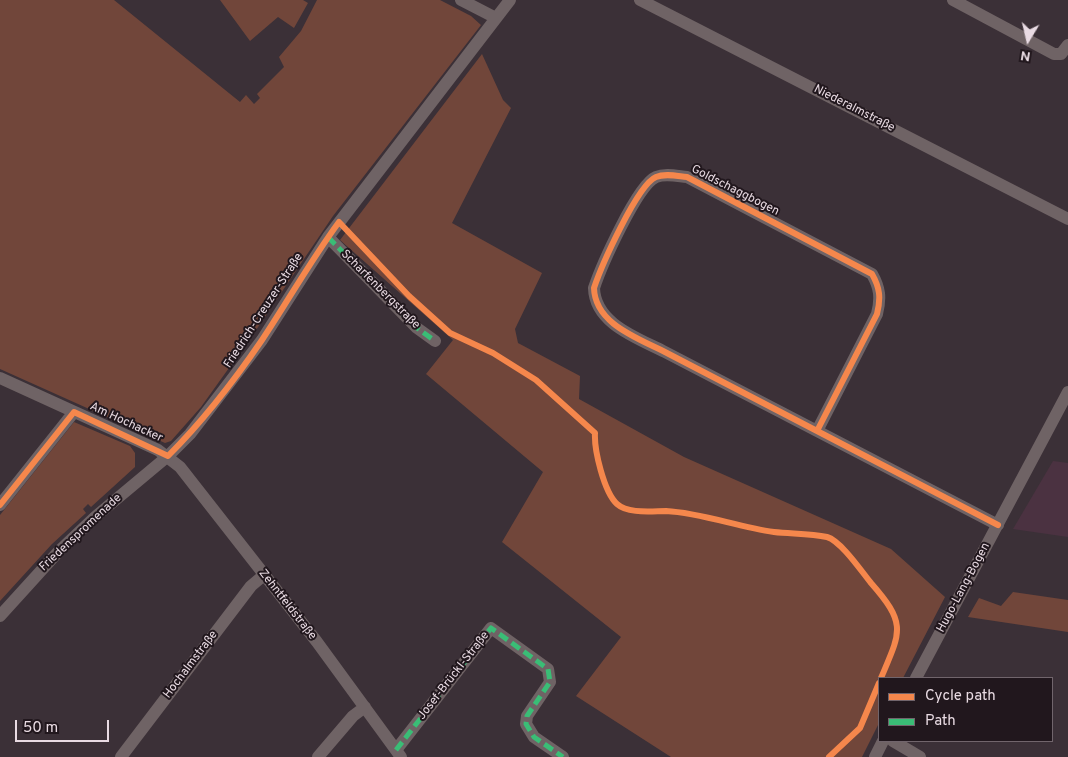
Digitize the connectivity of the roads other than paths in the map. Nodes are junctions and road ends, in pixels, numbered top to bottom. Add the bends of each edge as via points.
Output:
1 (461, 0) edge
2 (510, 0) edge
3 (640, 0) edge
4 (953, 0) edge
5 (496, 18) junction
6 (1064, 50) edge
7 (1068, 219) edge
8 (328, 237) junction
9 (435, 341) dead end
10 (0, 378) edge
11 (1068, 392) edge
12 (74, 412) junction
13 (818, 432) junction
14 (168, 456) junction
15 (0, 505) edge
16 (998, 525) junction
17 (264, 575) junction
18 (0, 616) edge
19 (917, 677) edge
20 (365, 708) junction
21 (882, 742) edge
22 (895, 742) edge
23 (399, 754) edge
24 (121, 757) edge
25 (318, 757) edge
26 (563, 757) edge
27 (875, 757) edge
28 (920, 757) edge

1 - 5 street
2 - 5 street, Friedrich-Creuzer-Straße
3 - 7 street, Niederalmstraße
4 - 6 street via 1054,54
5 - 8 street, Friedrich-Creuzer-Straße
8 - 9 street, Scharfenbergstraße via 417,328
8 - 14 street, Friedrich-Creuzer-Straße via 262,340 190,434
10 - 12 street, Am Hochacker
11 - 16 street, Hugo-Lang-Bogen
12 - 14 street, Am Hochacker
12 - 15 street
13 - 13 street, Goldschaggbogen via 642,341 610,322 599,310 594,299 597,278 642,189 654,177 687,177 872,274 880,286 880,304 876,314
13 - 16 street, Goldschaggbogen
14 - 17 street, Zehntfeldstraße via 190,478
14 - 18 street, Friedenspromenade via 59,551
16 - 19 street, Hugo-Lang-Bogen
17 - 20 street, Zehntfeldstraße
17 - 24 street, Hochalmstraße via 251,586
20 - 23 street, Zehntfeldstraße
20 - 25 street via 353,716
21 - 27 street
22 - 28 street
23 - 26 street, Josef-Brückl-Straße via 491,628 548,670 550,682 526,724 534,737

